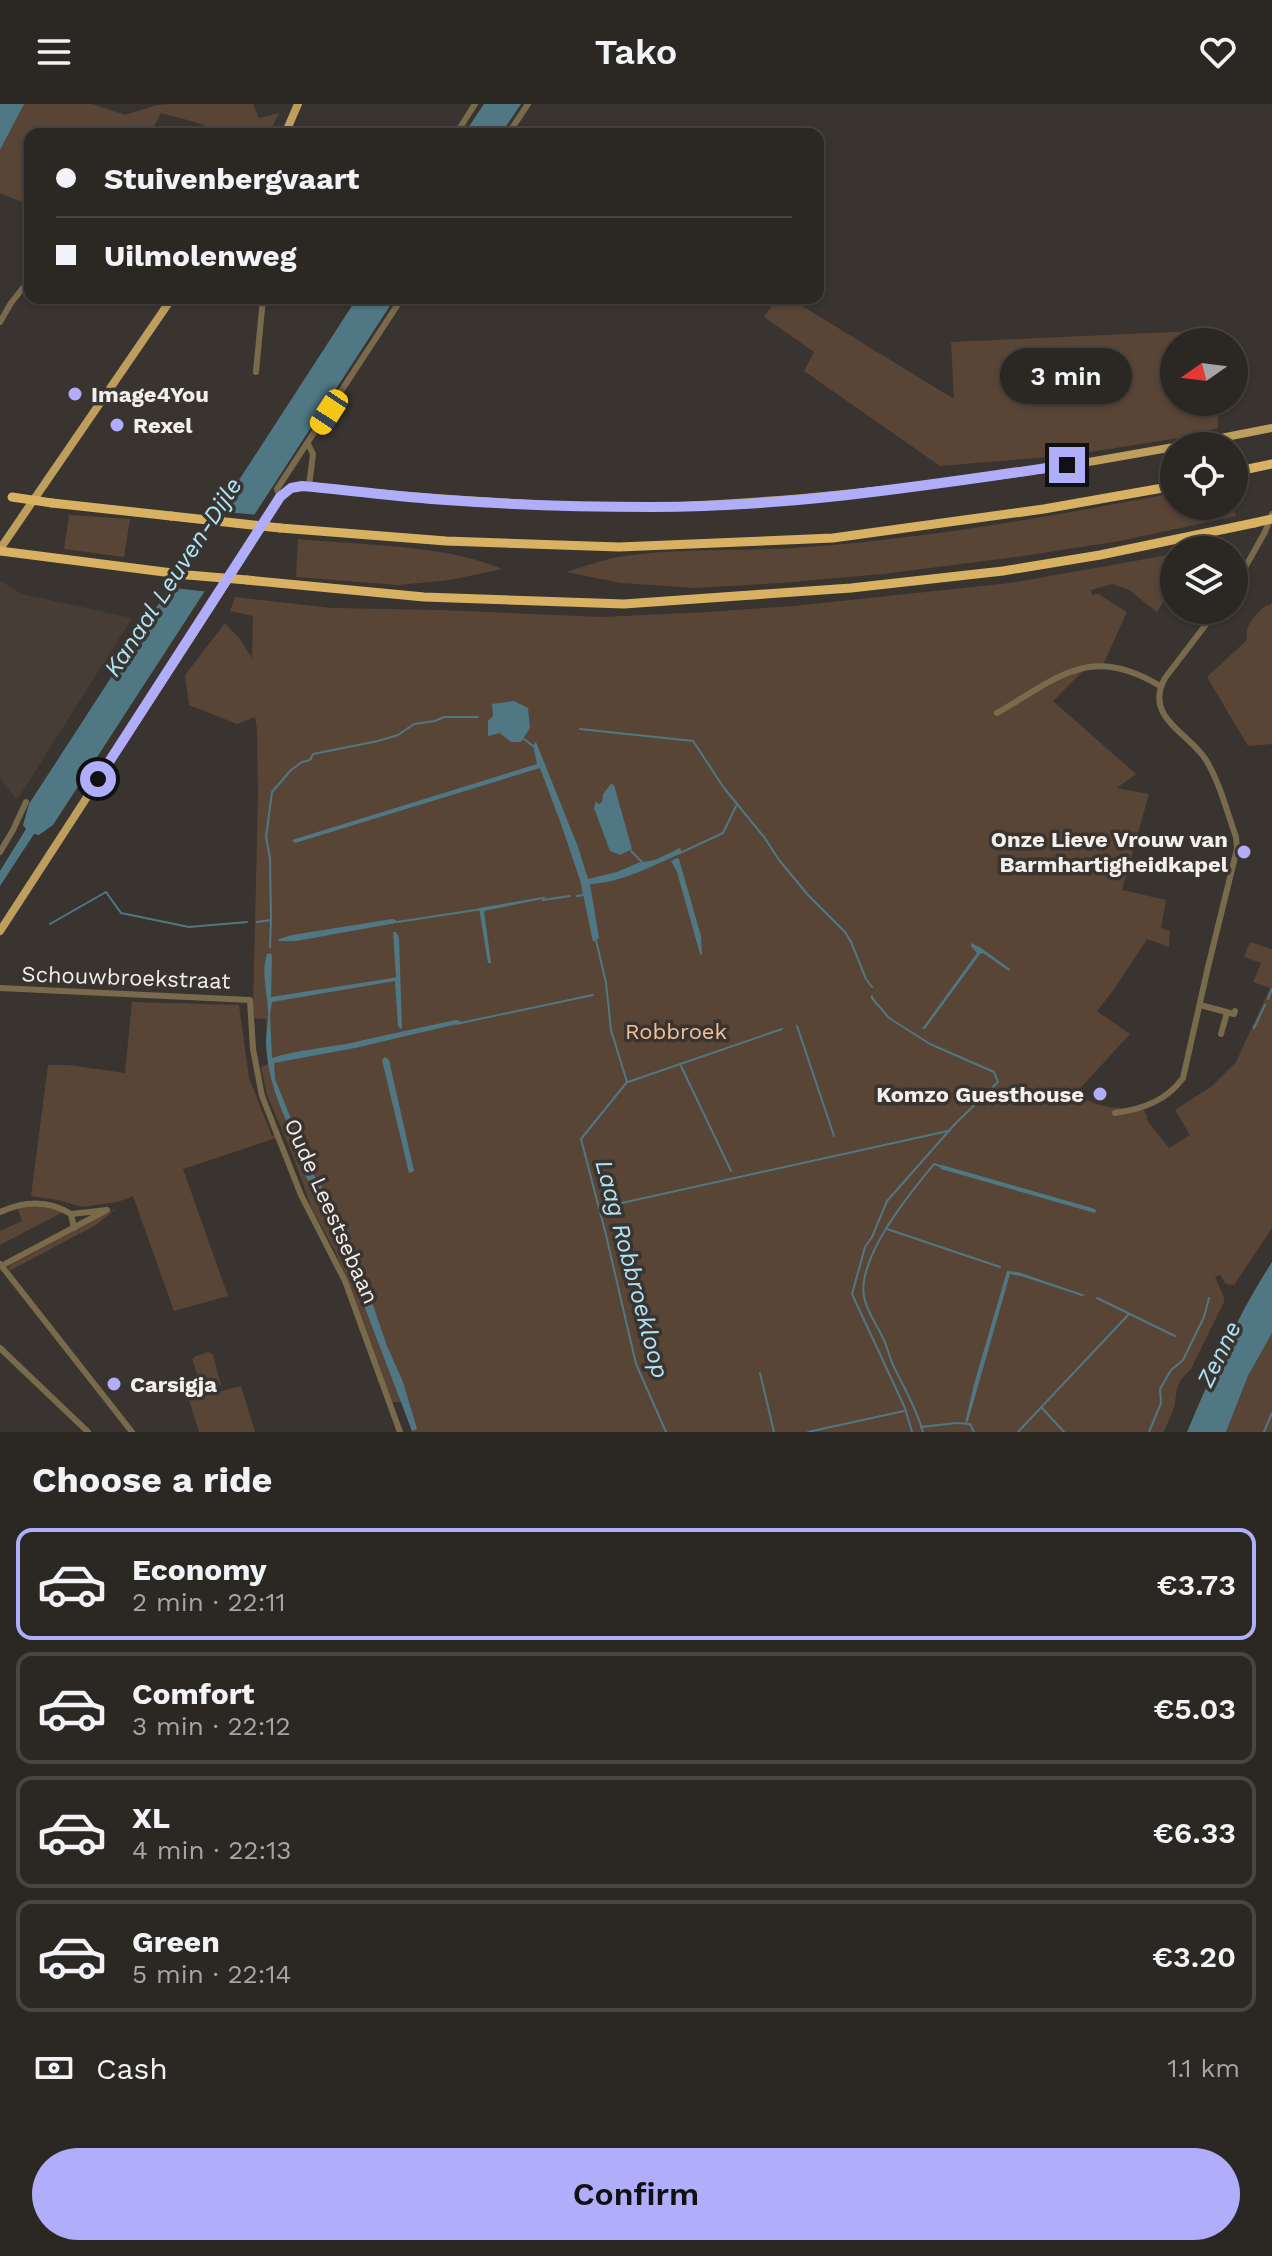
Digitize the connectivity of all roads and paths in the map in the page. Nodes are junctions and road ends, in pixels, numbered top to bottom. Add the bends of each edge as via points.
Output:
1 (298, 104) edge
2 (475, 104) edge
3 (528, 104) edge
4 (288, 128) edge
5 (460, 128) edge
6 (512, 128) edge
7 (24, 287) edge
8 (168, 304) edge
9 (262, 304) edge
10 (398, 304) edge
11 (0, 322) edge
12 (256, 372) dead end
13 (1272, 428) edge
14 (1248, 433) edge
15 (308, 444) junction
16 (1160, 449) edge
17 (1272, 464) edge
18 (1248, 470) edge
19 (309, 486) junction
20 (1160, 488) edge
21 (0, 496) edge
22 (280, 497) junction
23 (1272, 516) edge
24 (0, 550) edge
25 (1248, 562) edge
26 (1206, 624) edge
27 (1160, 686) junction
28 (997, 713) dead end
29 (26, 802) dead end
30 (0, 852) edge
31 (0, 931) edge
32 (0, 988) edge
33 (250, 1000) joint
34 (1200, 1005) junction
35 (1235, 1011) dead end
36 (1227, 1013) junction
37 (1221, 1034) dead end
38 (1115, 1113) dead end
39 (0, 1212) edge
40 (71, 1214) junction
41 (74, 1228) junction
42 (1, 1265) edge
43 (0, 1348) edge
44 (130, 1429) edge
45 (88, 1432) edge
46 (400, 1432) edge

1 - 4 main road
2 - 5 street
3 - 6 street
7 - 11 street
8 - 24 main road
9 - 12 street
10 - 15 street
13 - 14 main road
15 - 19 street via 313,454
15 - 22 street via 277,489
16 - 19 main road via 917,486 654,507 443,500
17 - 18 highway
19 - 22 main road via 291,488
20 - 21 highway, bridge via 833,538 619,547 280,528
22 - 31 main road
23 - 24 highway, bridge via 1003,571 624,604 424,597 126,568
23 - 25 street
26 - 27 street
27 - 28 street via 1130,670 1078,668
27 - 34 street via 1167,722 1206,759 1238,844
29 - 30 street
32 - 33 street, Schouwbroekstraat
33 - 46 street, Oude Leestsebaan via 257,1076 265,1103 306,1205 345,1281
34 - 36 street
34 - 38 street via 1183,1078 1173,1091 1141,1108
35 - 36 street
36 - 37 street
39 - 40 street via 34,1204 56,1205
40 - 41 street
40 - 41 street via 107,1210
41 - 42 street
42 - 44 street
43 - 45 street

